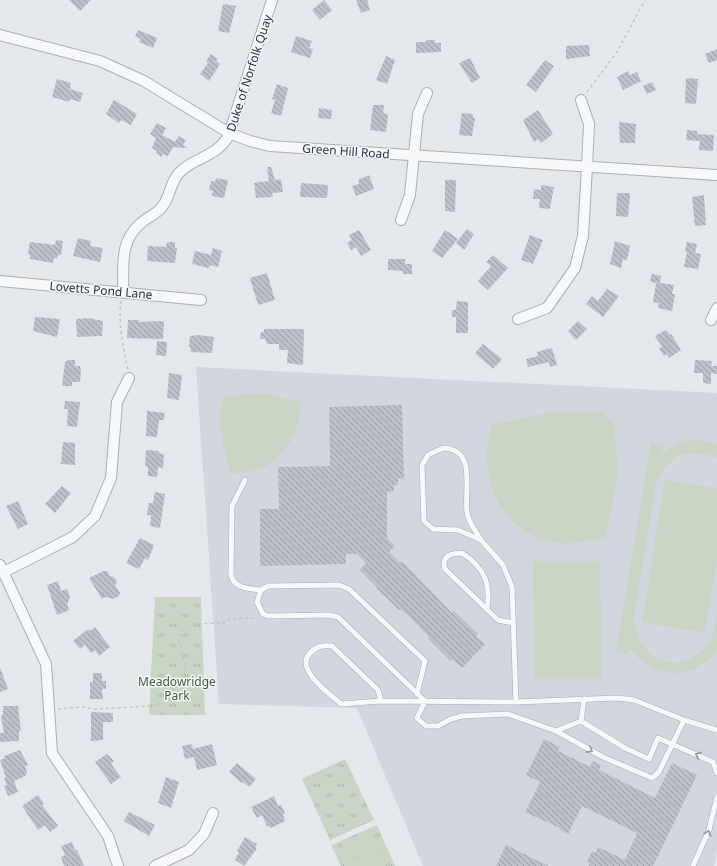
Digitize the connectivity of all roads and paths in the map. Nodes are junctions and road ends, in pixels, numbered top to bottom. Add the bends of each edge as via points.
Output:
1 (272, 0) edge
2 (645, 0) edge
3 (0, 34) edge
4 (427, 93) dead end
5 (581, 100) joint
6 (229, 133) junction
7 (415, 156) junction
8 (588, 167) junction
9 (717, 175) edge
10 (401, 220) dead end
11 (0, 281) edge
12 (123, 291) junction
13 (201, 300) dead end
14 (717, 308) edge
15 (518, 319) dead end
16 (711, 320) dead end
17 (129, 378) joint
18 (245, 480) dead end
19 (480, 540) junction
20 (2, 569) edge
21 (261, 590) junction
22 (487, 610) junction
23 (268, 616) junction
24 (513, 623) junction
25 (417, 694) junction
26 (584, 699) junction
27 (381, 701) junction
28 (425, 701) junction
29 (516, 702) junction
30 (49, 708) junction
31 (684, 720) junction
32 (581, 721) junction
33 (717, 730) edge
34 (556, 731) junction
35 (673, 744) junction
36 (717, 773) edge
37 (717, 797) edge
38 (213, 813) dead end
39 (118, 866) edge
40 (154, 866) edge
41 (693, 866) edge

1 - 6 street, Duke of Norfolk Quay
2 - 5 path via 617,52
3 - 6 street, Green Hill Road via 76,53 127,72
4 - 7 street via 418,114
5 - 8 street via 589,124
6 - 7 street, Green Hill Road via 270,146
6 - 12 street, Duke of Norfolk Quay via 216,151 182,171 175,179 162,207 142,222 129,237 123,253
7 - 8 street, Green Hill Road
7 - 10 street via 410,195
8 - 9 street, Green Hill Road
8 - 15 street via 583,236 575,268 547,308
11 - 12 street, Lovetts Pond Lane
12 - 13 street, Lovetts Pond Lane
12 - 17 path via 121,336
14 - 16 street
17 - 20 street via 117,402 110,478 95,516 73,537
18 - 21 lane via 232,506 231,576 240,587
19 - 19 lane via 467,512 464,460 456,450 436,450 428,455 422,465 424,521 433,529 458,530
19 - 24 lane via 497,556 508,574 512,587
20 - 30 street via 46,664
21 - 23 lane via 257,602
21 - 25 lane via 268,586 339,585 349,589 425,661
22 - 22 lane via 445,569 445,558 449,555 462,553 478,566 484,576 489,596
22 - 24 lane via 498,620
23 - 25 lane via 338,617
23 - 30 path via 229,619 223,623 193,624 183,631 179,639 186,668 177,686 162,703 151,706 95,709
24 - 29 lane
25 - 28 lane
26 - 29 lane
26 - 31 lane via 634,700
26 - 32 lane
27 - 27 lane via 378,690 332,646 322,645 308,656 306,662 310,675 341,704
27 - 28 lane
28 - 29 lane
28 - 34 lane via 418,718 426,726 438,726 451,718 462,716 508,714
30 - 39 street via 52,753 108,836
31 - 33 lane
31 - 35 lane
32 - 34 lane
32 - 35 lane via 648,759 658,738
34 -> 35 lane via 603,757 652,778 659,772
36 -> 35 lane via 713,762
41 -> 37 lane via 709,830
38 - 40 street via 204,834 189,850

